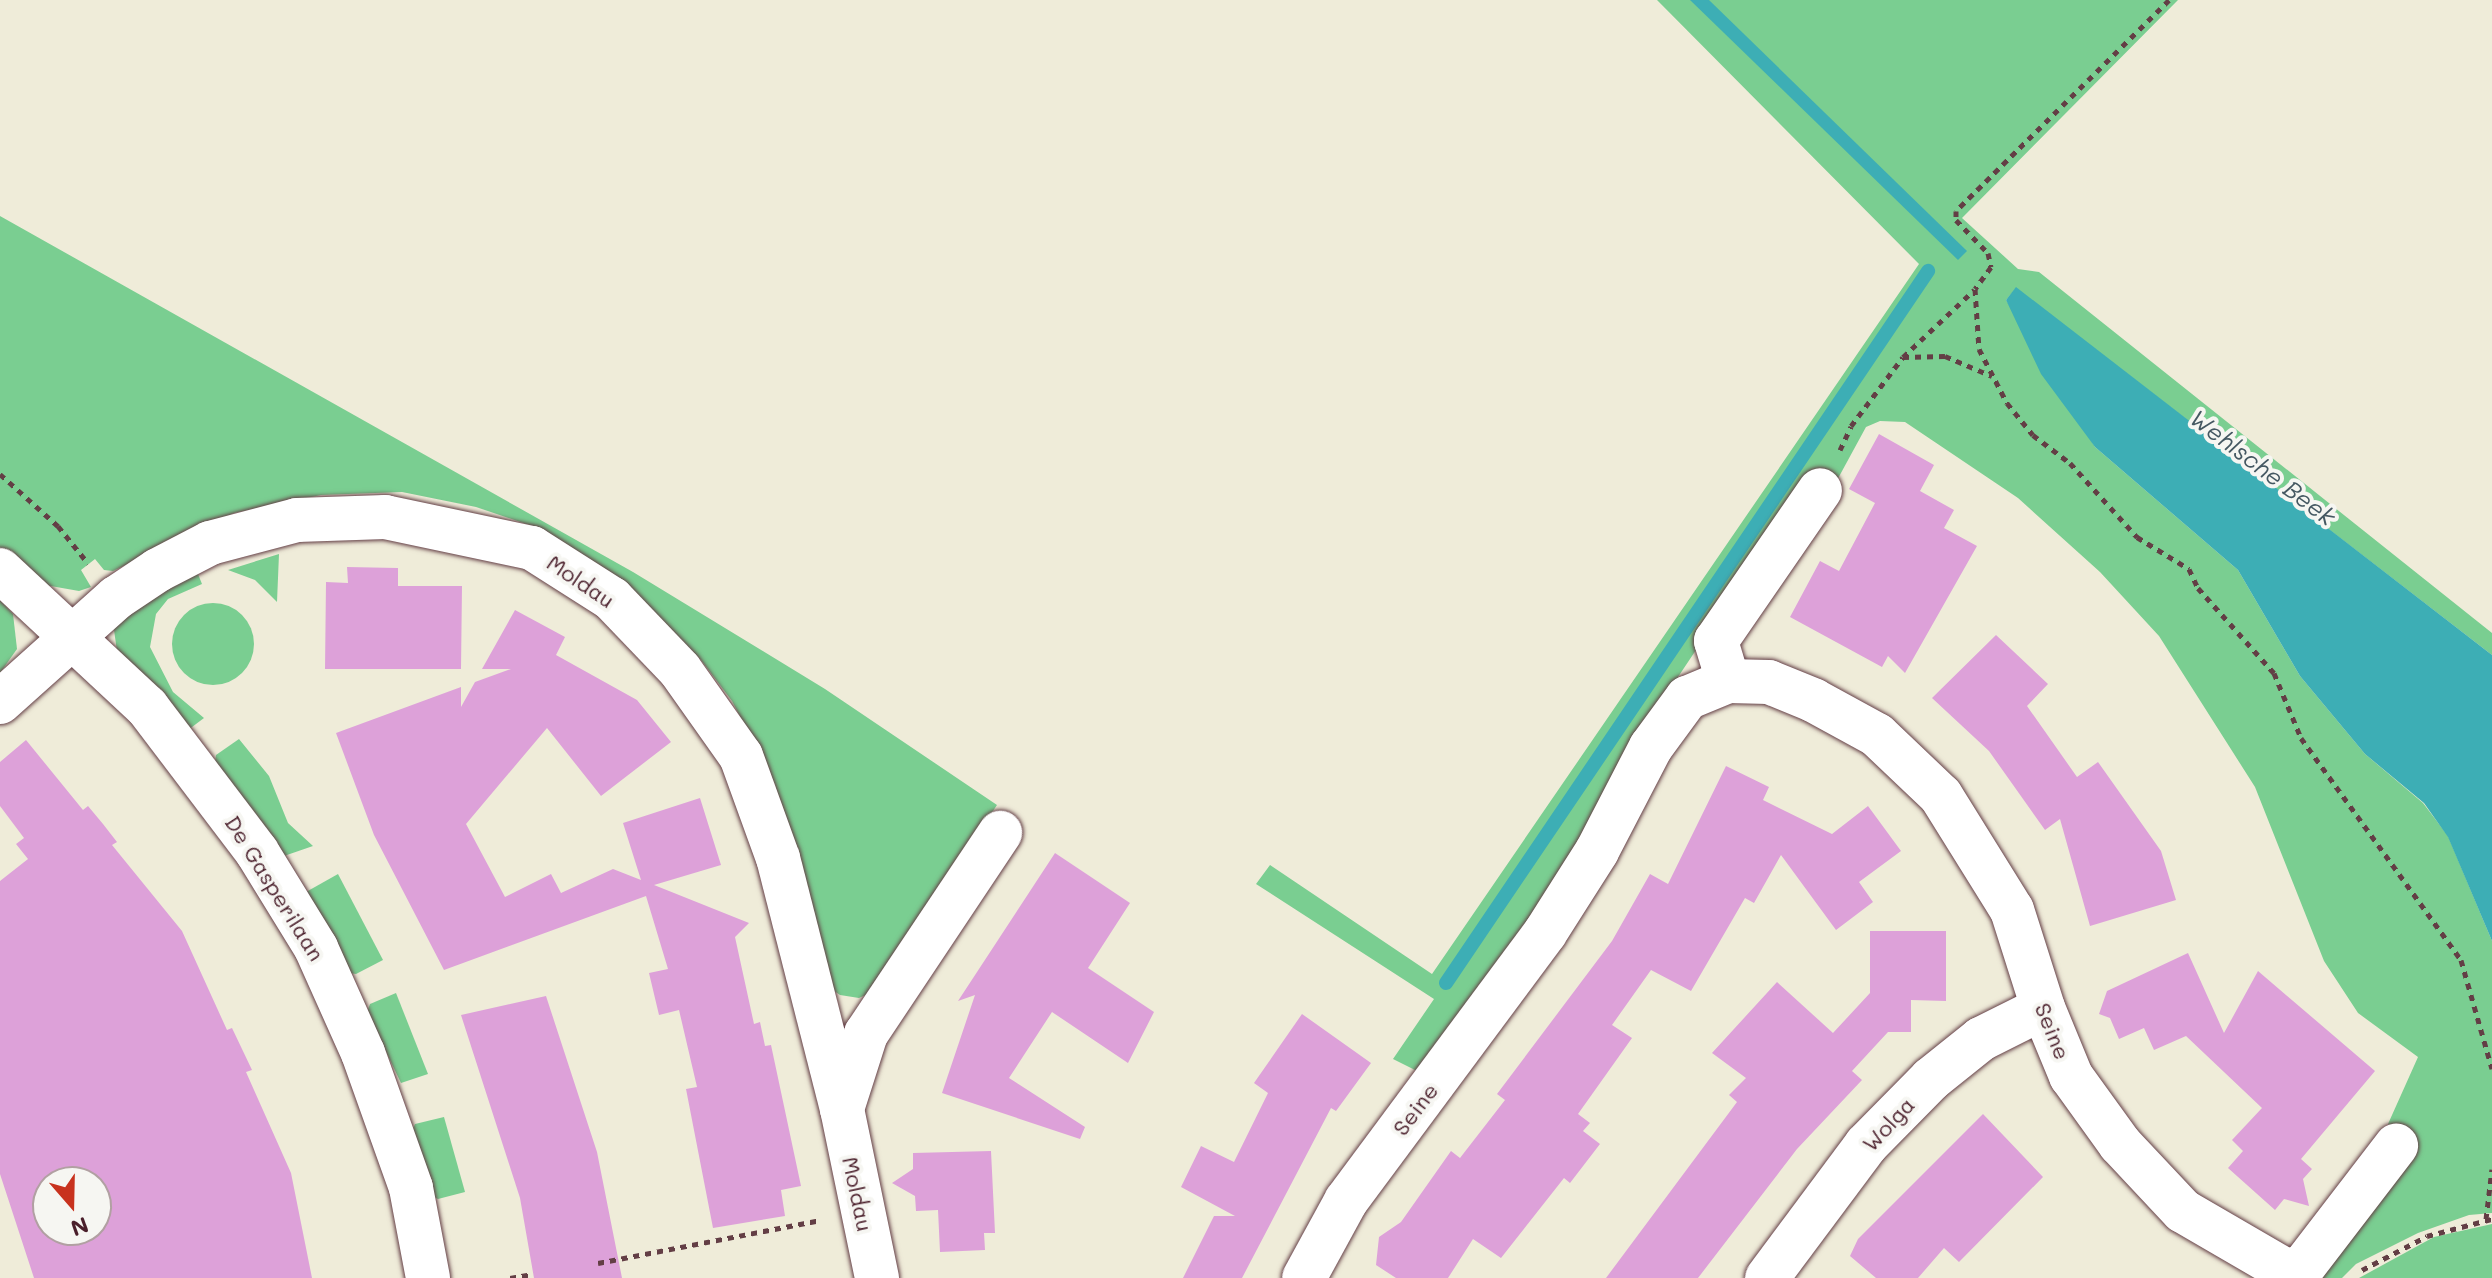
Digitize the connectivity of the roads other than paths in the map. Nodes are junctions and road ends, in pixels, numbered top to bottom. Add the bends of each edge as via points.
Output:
1 (1820, 490) road end
2 (0, 570) edge
3 (72, 642) junction
4 (1728, 681) junction
5 (0, 702) edge
6 (1000, 833) dead end
7 (2043, 1008) junction
8 (842, 1109) junction
9 (2396, 1146) dead end
10 (428, 1278) edge
11 (877, 1278) edge
12 (1304, 1278) edge
13 (1767, 1278) edge

1 - 4 street via 1716,641
2 - 3 street, De Gasperilaan
3 - 5 street, Moldau
3 - 8 street, Moldau via 116,598 210,543 297,520 385,517 532,548 612,599 680,670 741,756 778,858
3 - 10 street, De Gasperilaan via 147,707 190,759 257,852 316,948 363,1053 411,1188
4 - 7 street, Seine via 1769,682 1813,700 1877,735 1941,796 2012,910
4 - 12 street, Seine via 1687,698 1651,747 1597,851 1545,933 1346,1201
6 - 8 street, Moldau via 866,1034
7 - 9 street, Seine via 2071,1076 2120,1144 2183,1211 2286,1271 2303,1267
7 - 13 street, Wolga via 1981,1039 1931,1079 1866,1145
8 - 11 street, Moldau

